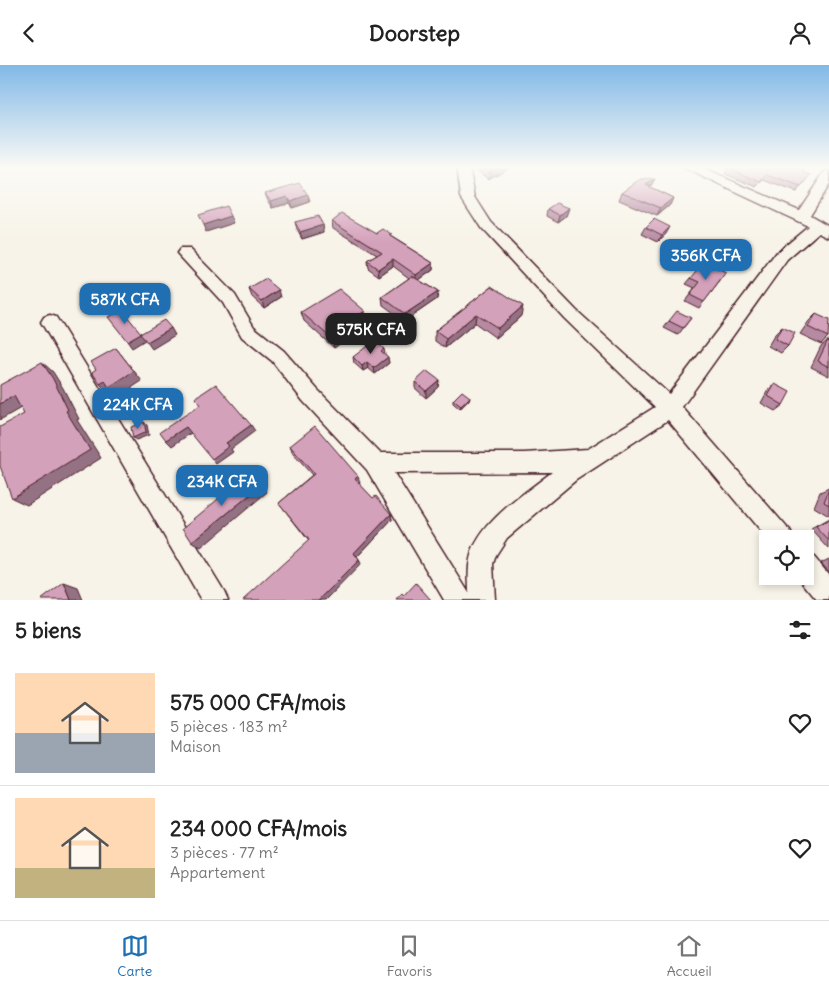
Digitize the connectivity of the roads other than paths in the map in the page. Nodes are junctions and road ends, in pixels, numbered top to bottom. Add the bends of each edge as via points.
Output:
1 (467, 192) edge
2 (746, 192) edge
3 (817, 192) edge
4 (802, 216) junction
5 (824, 229) edge
6 (185, 253) dead end
7 (50, 322) dead end
8 (670, 408) junction
9 (591, 459) junction
10 (375, 463) junction
11 (774, 530) edge
12 (814, 577) edge
13 (829, 595) edge
14 (215, 600) edge
15 (459, 600) edge
16 (482, 600) edge

1 - 8 street via 486,225 570,314
2 - 4 street
3 - 4 street
4 - 5 street
5 - 8 street via 782,256
6 - 10 street via 229,299 248,332 278,356
7 - 14 street
8 - 9 street
8 - 11 street
9 - 10 street via 524,463
9 - 16 street via 568,472 499,529 481,564
10 - 15 street
12 - 13 street

